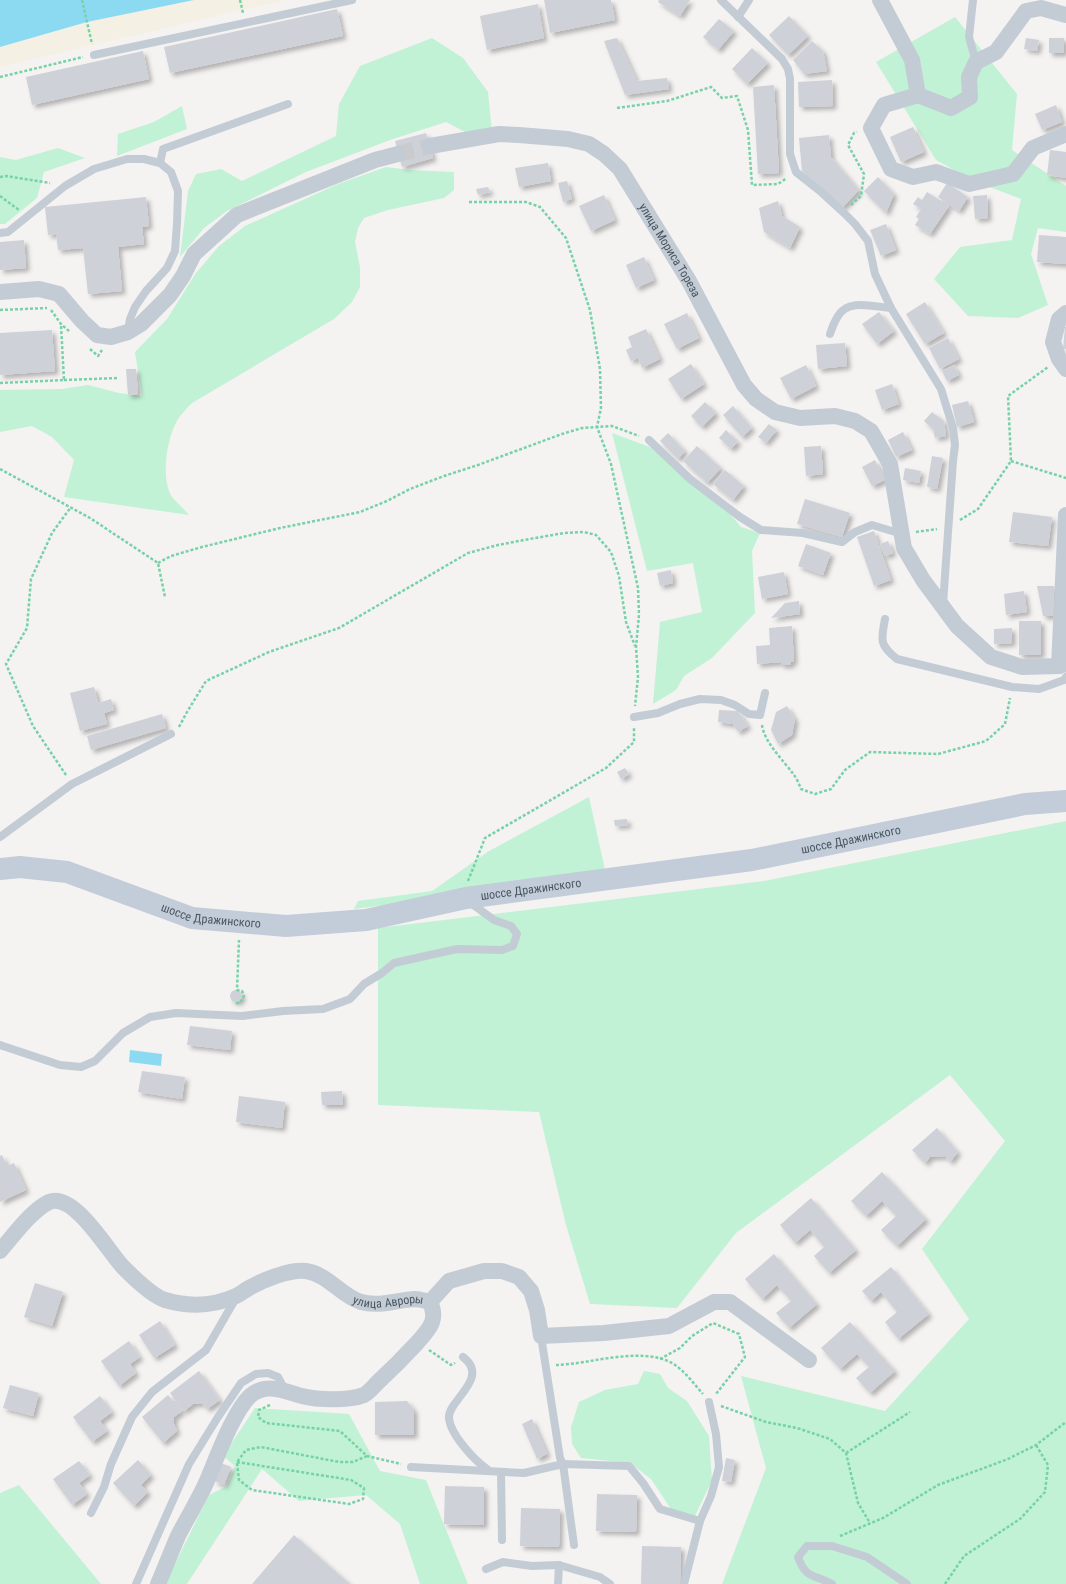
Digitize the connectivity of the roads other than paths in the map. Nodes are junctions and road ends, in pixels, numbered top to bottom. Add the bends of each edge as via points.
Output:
1 (352, 0) edge
2 (721, 0) edge
3 (748, 0) edge
4 (880, 0) edge
5 (973, 0) edge
6 (1066, 15) edge
7 (738, 17) junction
8 (93, 52) road end
9 (976, 62) junction
10 (918, 96) junction
11 (288, 104) dead end
12 (1066, 134) edge
13 (430, 146) tunnel mouth
14 (398, 154) tunnel mouth
15 (160, 163) junction
16 (0, 233) edge
17 (0, 292) edge
18 (891, 308) junction
19 (1066, 313) edge
20 (128, 332) junction
21 (830, 334) dead end
22 (1063, 364) edge
23 (649, 440) road end
24 (1066, 515) edge
25 (902, 534) junction
26 (942, 607) junction
27 (885, 619) dead end
28 (1064, 669) edge
29 (765, 693) dead end
30 (634, 717) road end
31 (171, 734) road end
32 (1066, 801) edge
33 (0, 837) edge
34 (0, 868) edge
35 (466, 898) junction
36 (0, 1045) edge
37 (0, 1251) edge
38 (238, 1296) junction
39 (430, 1302) junction
40 (541, 1336) junction
41 (463, 1357) dead end
42 (809, 1360) dead end
43 (285, 1390) junction
44 (709, 1402) road end
45 (563, 1464) junction
46 (411, 1467) dead end
47 (487, 1470) junction
48 (501, 1472) junction
49 (90, 1513) dead end
50 (700, 1521) junction
51 (502, 1540) dead end
52 (574, 1545) dead end
53 (559, 1565) junction
54 (486, 1569) dead end
55 (136, 1584) edge
56 (158, 1584) edge
57 (558, 1584) edge
58 (610, 1584) edge
59 (684, 1584) edge
60 (832, 1584) edge
61 (907, 1584) edge

1 - 8 lane
2 - 7 lane
3 - 7 lane
4 - 10 street via 912,60
5 - 9 lane via 969,37
6 - 9 street via 1041,8 1026,11 996,52
7 - 18 lane via 782,59 788,69 790,154 796,172 844,213 868,241 874,274
9 - 10 street via 969,77 970,97 951,108
10 - 12 street via 884,105 871,128 891,169 913,177 936,172 969,184 1013,174 1033,148
11 - 15 lane via 163,149
13 - 25 street, улица Мориса Тореза via 499,134 568,139 589,144 604,154 620,169 689,281 744,386 756,399 775,412 800,418 835,416 855,421 871,431 890,464
14 - 20 street via 375,160 236,215 194,254 184,276 170,294 141,324
15 - 16 lane via 144,159 127,159 94,169 65,186 8,232
15 - 20 lane via 171,172 178,191 175,251 167,268 146,291 136,307 130,319
17 - 20 street via 39,289 59,294 97,334 111,337
18 - 21 lane via 865,304 844,308
18 - 26 lane via 941,389 956,444
19 - 22 street via 1059,319 1053,342
23 - 25 lane via 690,479 760,530 803,533 842,542 855,532 872,525
24 - 28 street
25 - 26 street via 904,548
26 - 28 street via 957,626 991,657 1022,667
27 - 28 lane via 882,637 885,650 897,659 1012,687 1039,689 1064,680
29 - 30 lane via 760,715 749,714 721,700 700,699 658,713
31 - 33 lane via 72,784
32 - 35 main road, шоссе Дражинского via 1025,804 752,860
34 - 35 main road, шоссе Дражинского via 20,867 67,872 192,918 286,926 366,920
35 - 36 lane via 494,920 511,926 517,934 512,946 502,950 457,949 394,963 364,984 350,999 323,1009 242,1016 176,1013 150,1017 123,1033 95,1061 81,1067 60,1065
37 - 38 street, улица Авроры via 37,1210 51,1202 60,1202 77,1210 122,1266 147,1290 164,1300 188,1305 217,1303
38 - 39 street, улица Авроры via 249,1288 281,1274 307,1271 323,1277 348,1296 361,1302 378,1304 416,1299
38 - 49 lane via 206,1350 152,1392 132,1417 111,1464 104,1487
39 - 40 street via 450,1282 484,1271 502,1271 518,1277 531,1291
39 - 43 street, улица Авроры via 434,1311 428,1330 366,1394 348,1400 303,1396
40 - 42 street via 669,1326 714,1302 730,1302
40 - 45 lane
41 - 47 lane via 472,1367 471,1380 452,1408 449,1417 468,1454
43 - 55 lane via 278,1376 268,1373 256,1374 241,1383 189,1464
43 - 56 street, улица Авроры via 262,1390 250,1396 240,1411 178,1537
44 - 50 lane via 716,1434 719,1467 711,1496
45 - 48 lane via 524,1473
45 - 50 lane via 629,1466 660,1509
45 - 52 lane
46 - 47 lane
47 - 48 lane
48 - 51 lane
50 - 59 lane
53 - 54 lane via 532,1566 503,1562
53 - 57 lane
53 - 58 lane via 600,1577
60 - 61 lane via 812,1577 802,1567 798,1557 807,1546 832,1546 866,1557

